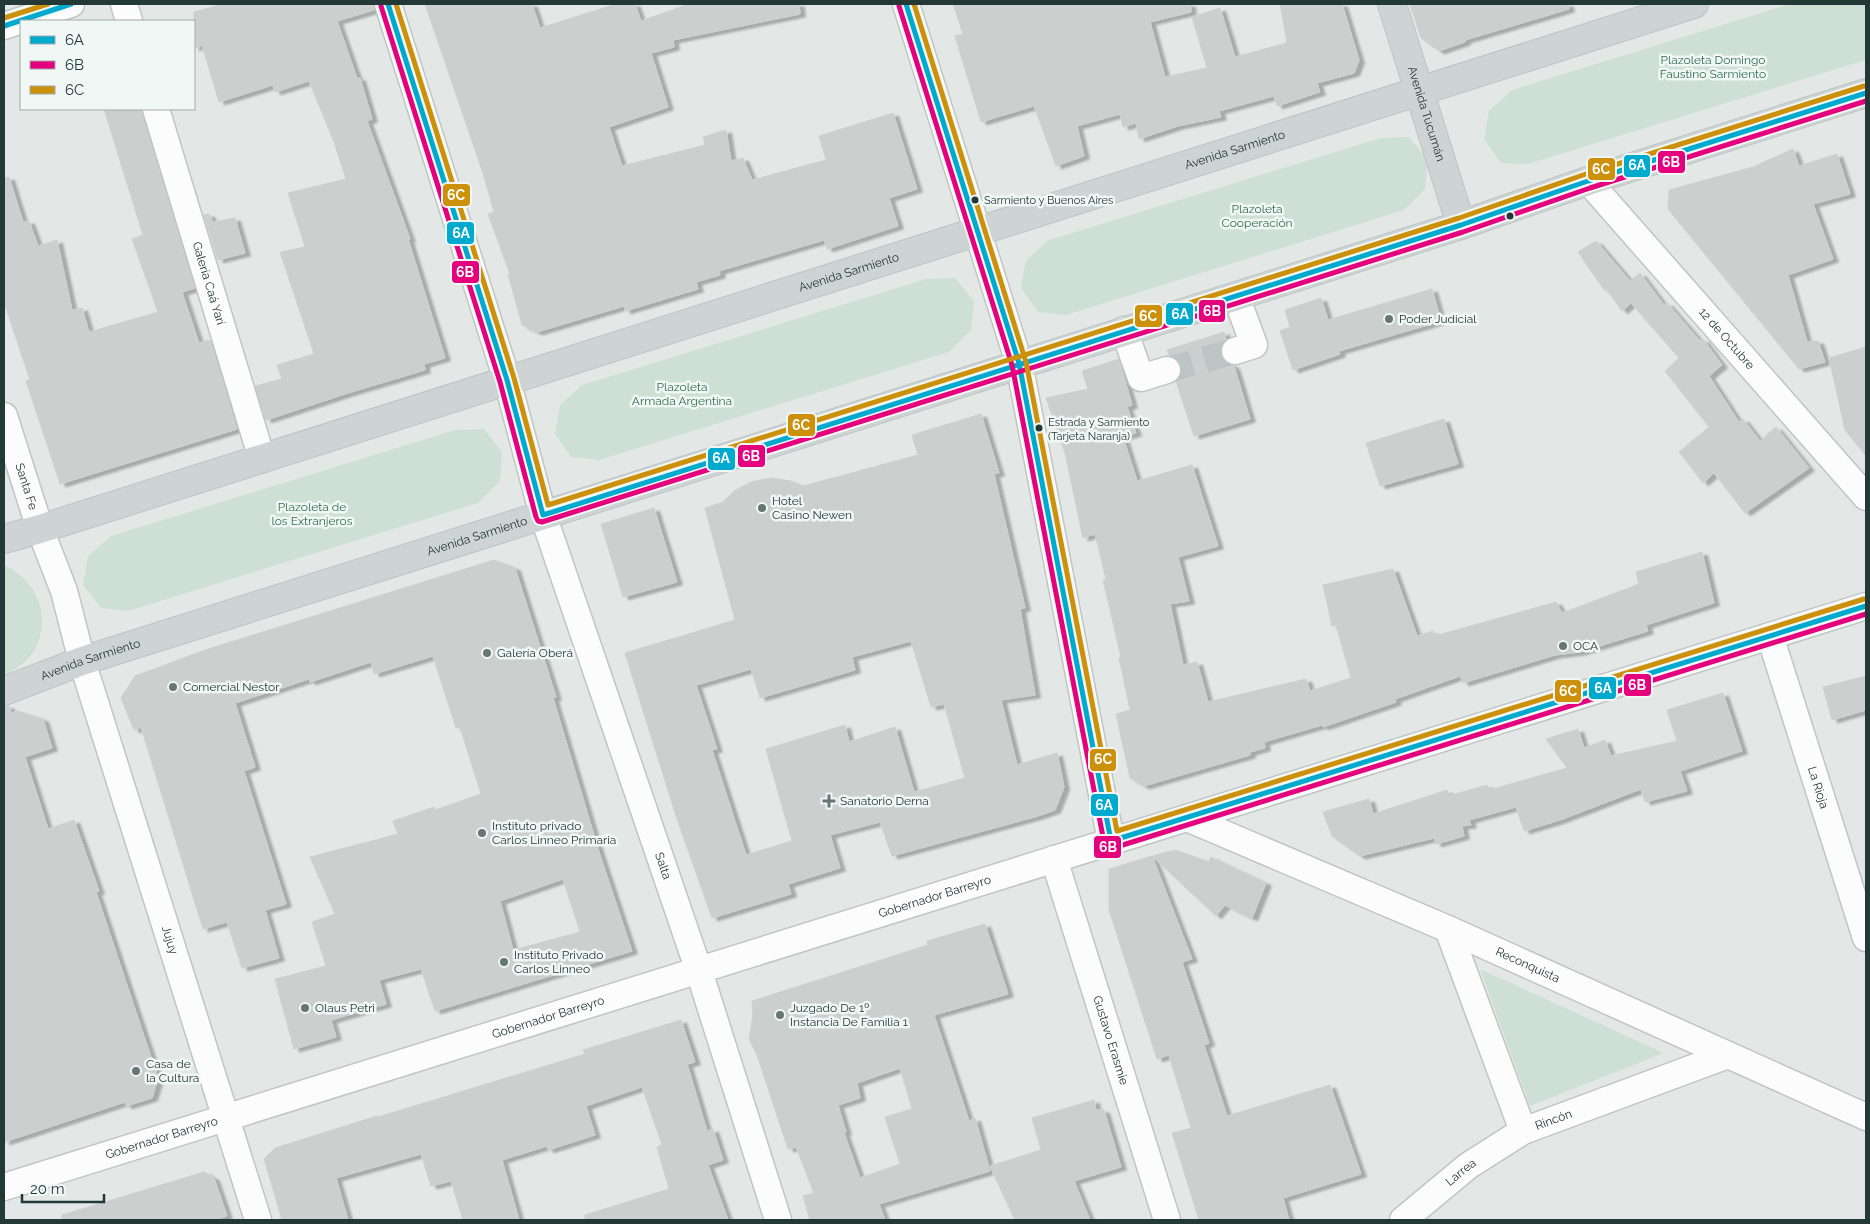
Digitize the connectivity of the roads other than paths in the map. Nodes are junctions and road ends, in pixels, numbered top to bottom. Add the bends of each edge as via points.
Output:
1 (70, 4) edge
2 (124, 4) edge
3 (388, 4) edge
4 (906, 4) edge
5 (1392, 4) edge
6 (1694, 4) edge
7 (22, 20) edge
8 (129, 20) edge
9 (20, 21) edge
10 (4, 26) edge
11 (1419, 90) junction
12 (1861, 99) edge
13 (156, 110) edge
14 (1588, 182) junction
15 (1462, 225) junction
16 (978, 232) junction
17 (1236, 296) junction
18 (1124, 330) junction
19 (1235, 351) tunnel mouth
20 (1019, 363) junction
21 (1167, 370) tunnel mouth
22 (508, 380) junction
23 (4, 416) edge
24 (262, 459) junction
25 (1866, 497) edge
26 (543, 515) junction
27 (40, 529) junction
28 (4, 539) edge
29 (1866, 606) edge
30 (1770, 636) junction
31 (82, 661) junction
32 (4, 691) edge
33 (1187, 818) junction
34 (1112, 842) junction
35 (1054, 859) junction
36 (1448, 929) junction
37 (1866, 938) edge
38 (699, 970) junction
39 (1728, 1055) junction
40 (1866, 1117) edge
41 (226, 1118) junction
42 (1523, 1131) junction
43 (4, 1188) edge
44 (258, 1220) edge
45 (778, 1220) edge
46 (1167, 1220) edge
47 (1402, 1220) edge

1 - 7 street
2 - 8 street
3 - 22 street, Salta
4 - 16 street
5 - 11 main road, Avenida Tucumán
6 - 11 main road, Avenida Sarmiento
9 - 10 street
11 - 15 main road, Avenida Tucumán
11 - 16 main road, Avenida Sarmiento
12 - 14 main road, Avenida Sarmiento
13 - 24 street, Galería Caá Yarí
14 - 15 main road, Avenida Sarmiento
14 - 25 street, 12 de Octubre
15 - 17 main road, Avenida Sarmiento
16 - 20 street
16 - 22 main road, Avenida Sarmiento
17 - 18 main road, Avenida Sarmiento
17 - 19 street via 1254,345
18 - 20 main road, Avenida Sarmiento
18 - 21 street via 1141,378
20 - 26 main road, Avenida Sarmiento
20 - 34 street
22 - 24 main road, Avenida Sarmiento
22 - 26 street, Salta
23 - 27 street, Santa Fe
24 - 27 main road, Avenida Sarmiento
26 - 31 main road, Avenida Sarmiento
26 - 38 street, Salta
27 - 28 main road, Avenida Sarmiento
27 - 31 street, Santa Fe via 64,592
29 - 30 street, Gobernador Barreyro
30 - 33 street, Gobernador Barreyro
30 - 37 street, La Rioja
31 - 32 main road, Avenida Sarmiento
31 - 41 street, Jujuy
33 - 34 street, Gobernador Barreyro
33 - 36 street, Reconquista
34 - 35 street, Gobernador Barreyro
35 - 38 street, Gobernador Barreyro
35 - 46 street, Gustavo Erasmie
36 - 39 street, Reconquista
36 - 42 street, Rincón
38 - 41 street, Gobernador Barreyro
38 - 45 street, Salta
39 - 40 street, Reconquista
39 - 42 street, Rincón
41 - 43 street, Gobernador Barreyro
41 - 44 street, Jujuy
42 - 47 street, Larrea via 1468,1166

